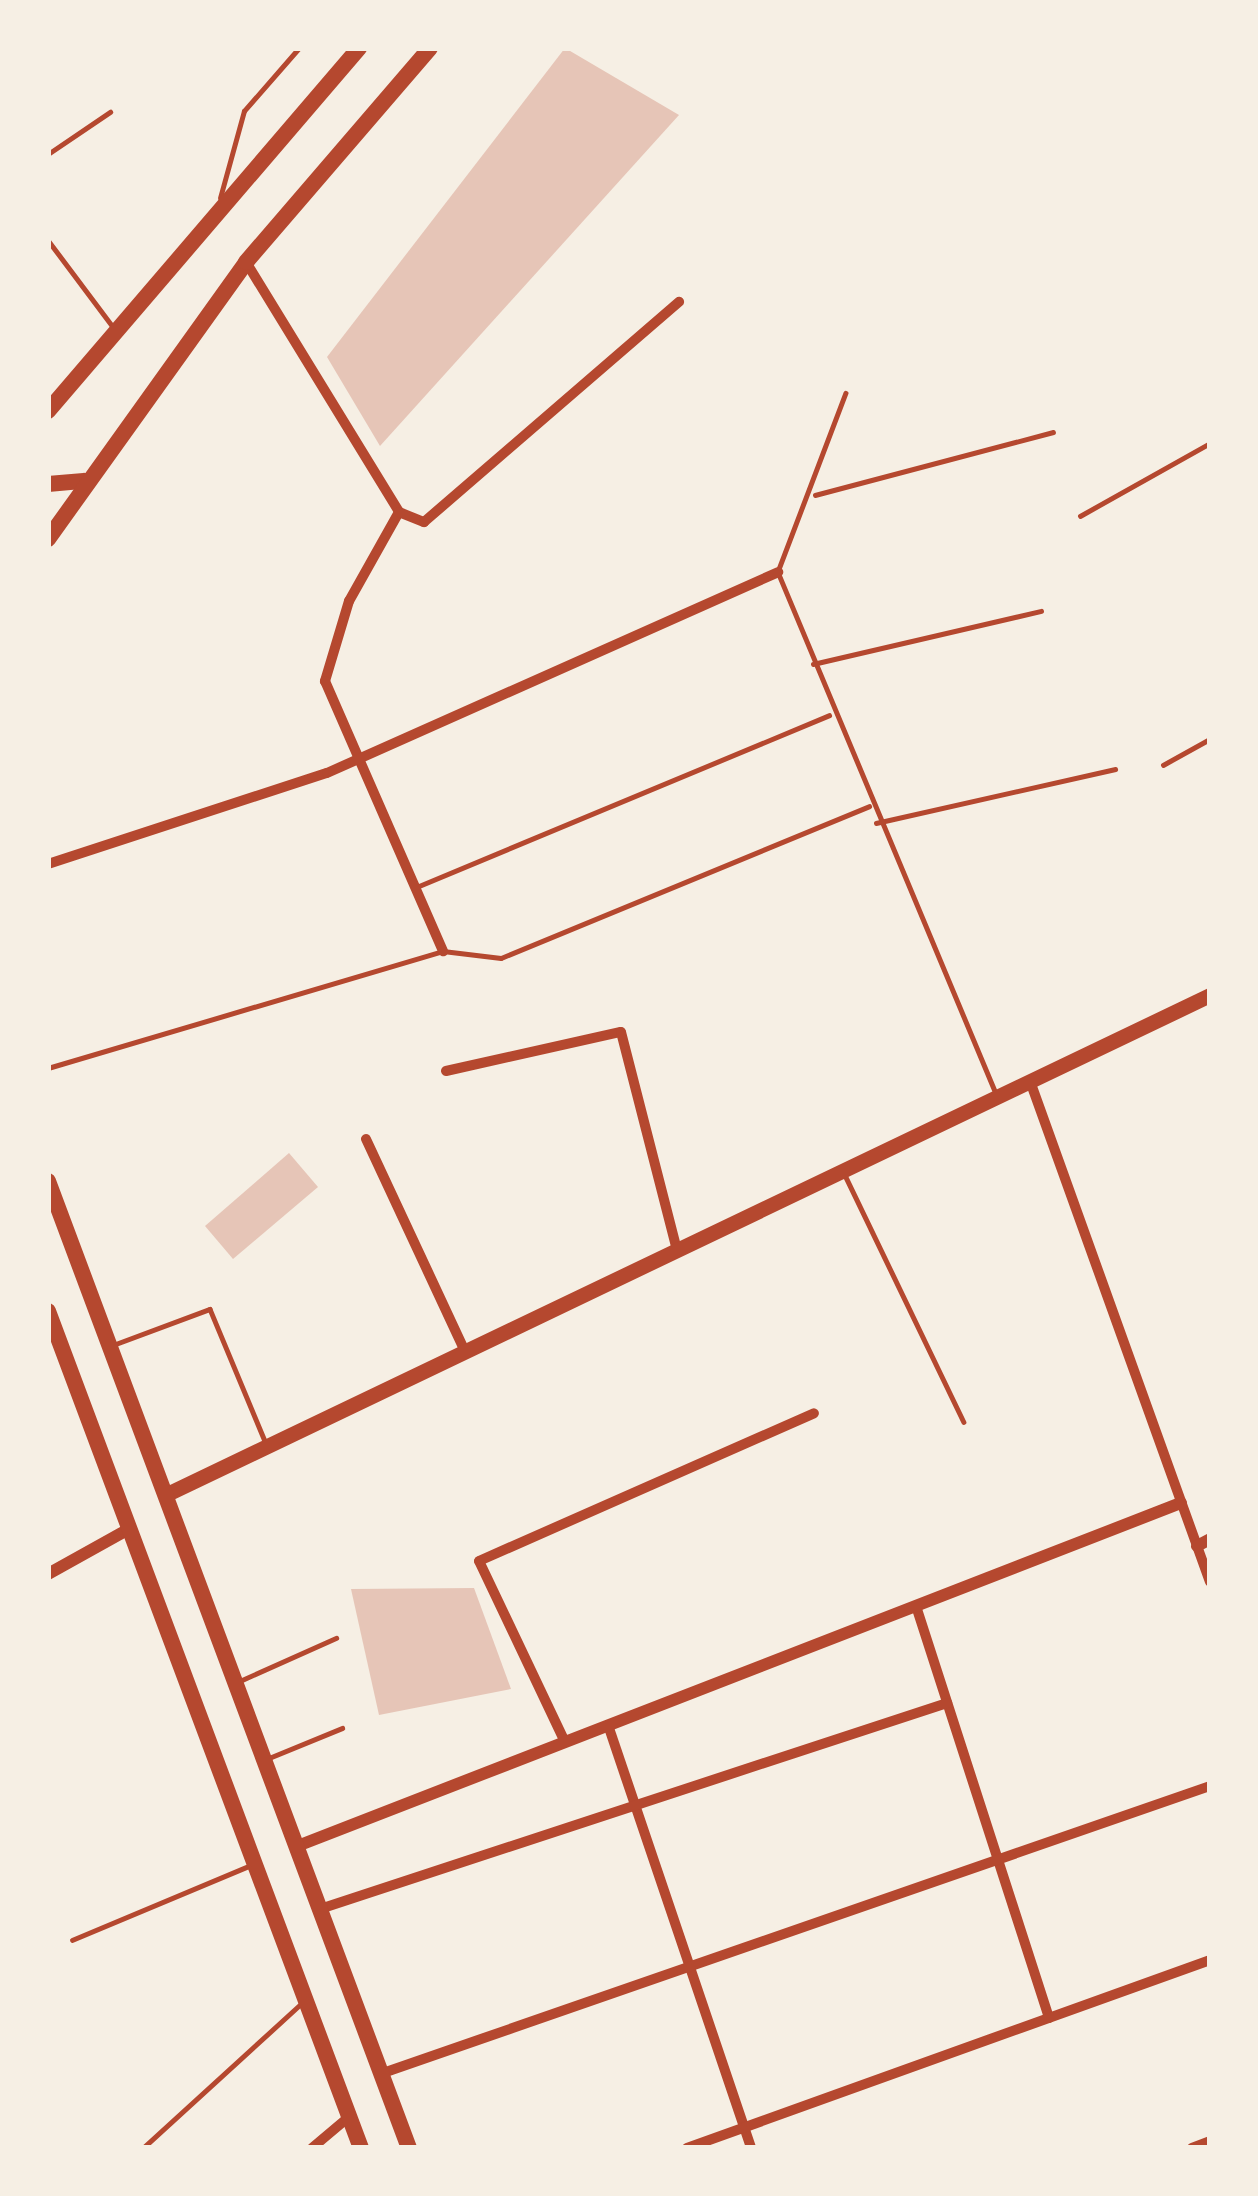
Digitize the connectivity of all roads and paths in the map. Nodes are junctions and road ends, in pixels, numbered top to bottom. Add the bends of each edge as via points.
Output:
1 (299, 48) edge
2 (359, 48) edge
3 (430, 48) edge
4 (110, 112) dead end
5 (48, 154) edge
6 (212, 225) junction
7 (48, 240) edge
8 (246, 262) junction
9 (679, 302) dead end
10 (119, 336) junction
11 (846, 393) dead end
12 (48, 411) edge
13 (1053, 432) dead end
14 (1210, 443) edge
15 (84, 481) junction
16 (48, 484) edge
17 (813, 495) junction
18 (399, 512) junction
19 (1080, 516) dead end
20 (48, 539) edge
21 (778, 572) junction
22 (1041, 611) dead end
23 (811, 664) junction
24 (829, 715) junction
25 (1210, 739) edge
26 (359, 749) junction
27 (1163, 765) dead end
28 (1115, 769) dead end
29 (868, 806) junction
30 (876, 823) junction
31 (48, 864) edge
32 (419, 886) junction
33 (443, 951) junction
34 (1210, 995) edge
35 (48, 1068) edge
36 (446, 1071) dead end
37 (1030, 1081) junction
38 (998, 1096) junction
39 (366, 1139) dead end
40 (843, 1171) junction
41 (48, 1181) edge
42 (677, 1250) junction
43 (48, 1311) edge
44 (111, 1346) junction
45 (465, 1351) junction
46 (814, 1413) dead end
47 (964, 1422) dead end
48 (267, 1446) junction
49 (167, 1494) junction
50 (1181, 1503) junction
51 (129, 1529) junction
52 (1203, 1543) edge
53 (48, 1574) edge
54 (1210, 1582) edge
55 (916, 1606) junction
56 (336, 1638) dead end
57 (237, 1682) junction
58 (947, 1703) junction
59 (608, 1725) junction
60 (342, 1728) dead end
61 (565, 1742) junction
62 (266, 1760) junction
63 (1210, 1786) edge
64 (635, 1806) junction
65 (300, 1845) junction
66 (998, 1860) junction
67 (256, 1863) junction
68 (322, 1908) junction
69 (72, 1940) dead end
70 (1210, 1960) edge
71 (689, 1966) junction
72 (307, 1998) junction
73 (1049, 2018) junction
74 (383, 2073) junction
75 (350, 2116) junction
76 (744, 2128) junction
77 (1210, 2141) edge
78 (142, 2148) edge
79 (312, 2148) edge
80 (362, 2148) edge
81 (410, 2148) edge
82 (688, 2148) edge
83 (751, 2148) edge
84 (1192, 2148) edge

1 - 6 lane via 244,111
2 - 6 main road
3 - 8 main road
4 - 5 lane
6 - 10 main road
7 - 10 lane
8 - 15 main road
8 - 18 street
9 - 18 street via 424,522
10 - 12 main road
11 - 17 lane
13 - 17 lane
14 - 19 lane
15 - 16 main road
15 - 20 main road
17 - 21 lane
18 - 26 street via 349,601 325,681
21 - 23 lane
21 - 26 street
22 - 23 lane
23 - 24 lane
24 - 29 lane
24 - 32 lane
25 - 27 lane
26 - 31 street via 327,772
26 - 32 street
28 - 30 lane
29 - 30 lane
29 - 33 lane via 501,958
30 - 38 lane
32 - 33 street
33 - 35 lane
34 - 37 main road
36 - 42 street via 621,1032
37 - 38 main road
37 - 50 street
38 - 40 main road
39 - 45 street
40 - 42 main road
40 - 47 lane
41 - 44 main road
42 - 45 main road
43 - 51 main road
44 - 48 lane via 210,1309
44 - 49 main road
45 - 48 main road
46 - 61 street via 479,1561
48 - 49 main road
49 - 57 main road
50 - 52 street
50 - 55 street
51 - 53 street
51 - 67 main road
52 - 54 street
55 - 58 street
55 - 59 street
56 - 57 lane
57 - 62 main road
58 - 64 street
58 - 66 street
59 - 61 street
59 - 64 street
60 - 62 lane
61 - 65 street
62 - 65 main road
63 - 66 street
64 - 68 street
64 - 71 street
65 - 68 main road
66 - 71 street
66 - 73 street
67 - 69 lane
67 - 72 main road
68 - 74 main road
70 - 73 street
71 - 74 street
71 - 76 street
72 - 75 main road
72 - 78 lane
73 - 76 street
74 - 81 main road
75 - 79 street
75 - 80 main road
76 - 82 street
76 - 83 street
77 - 84 street

